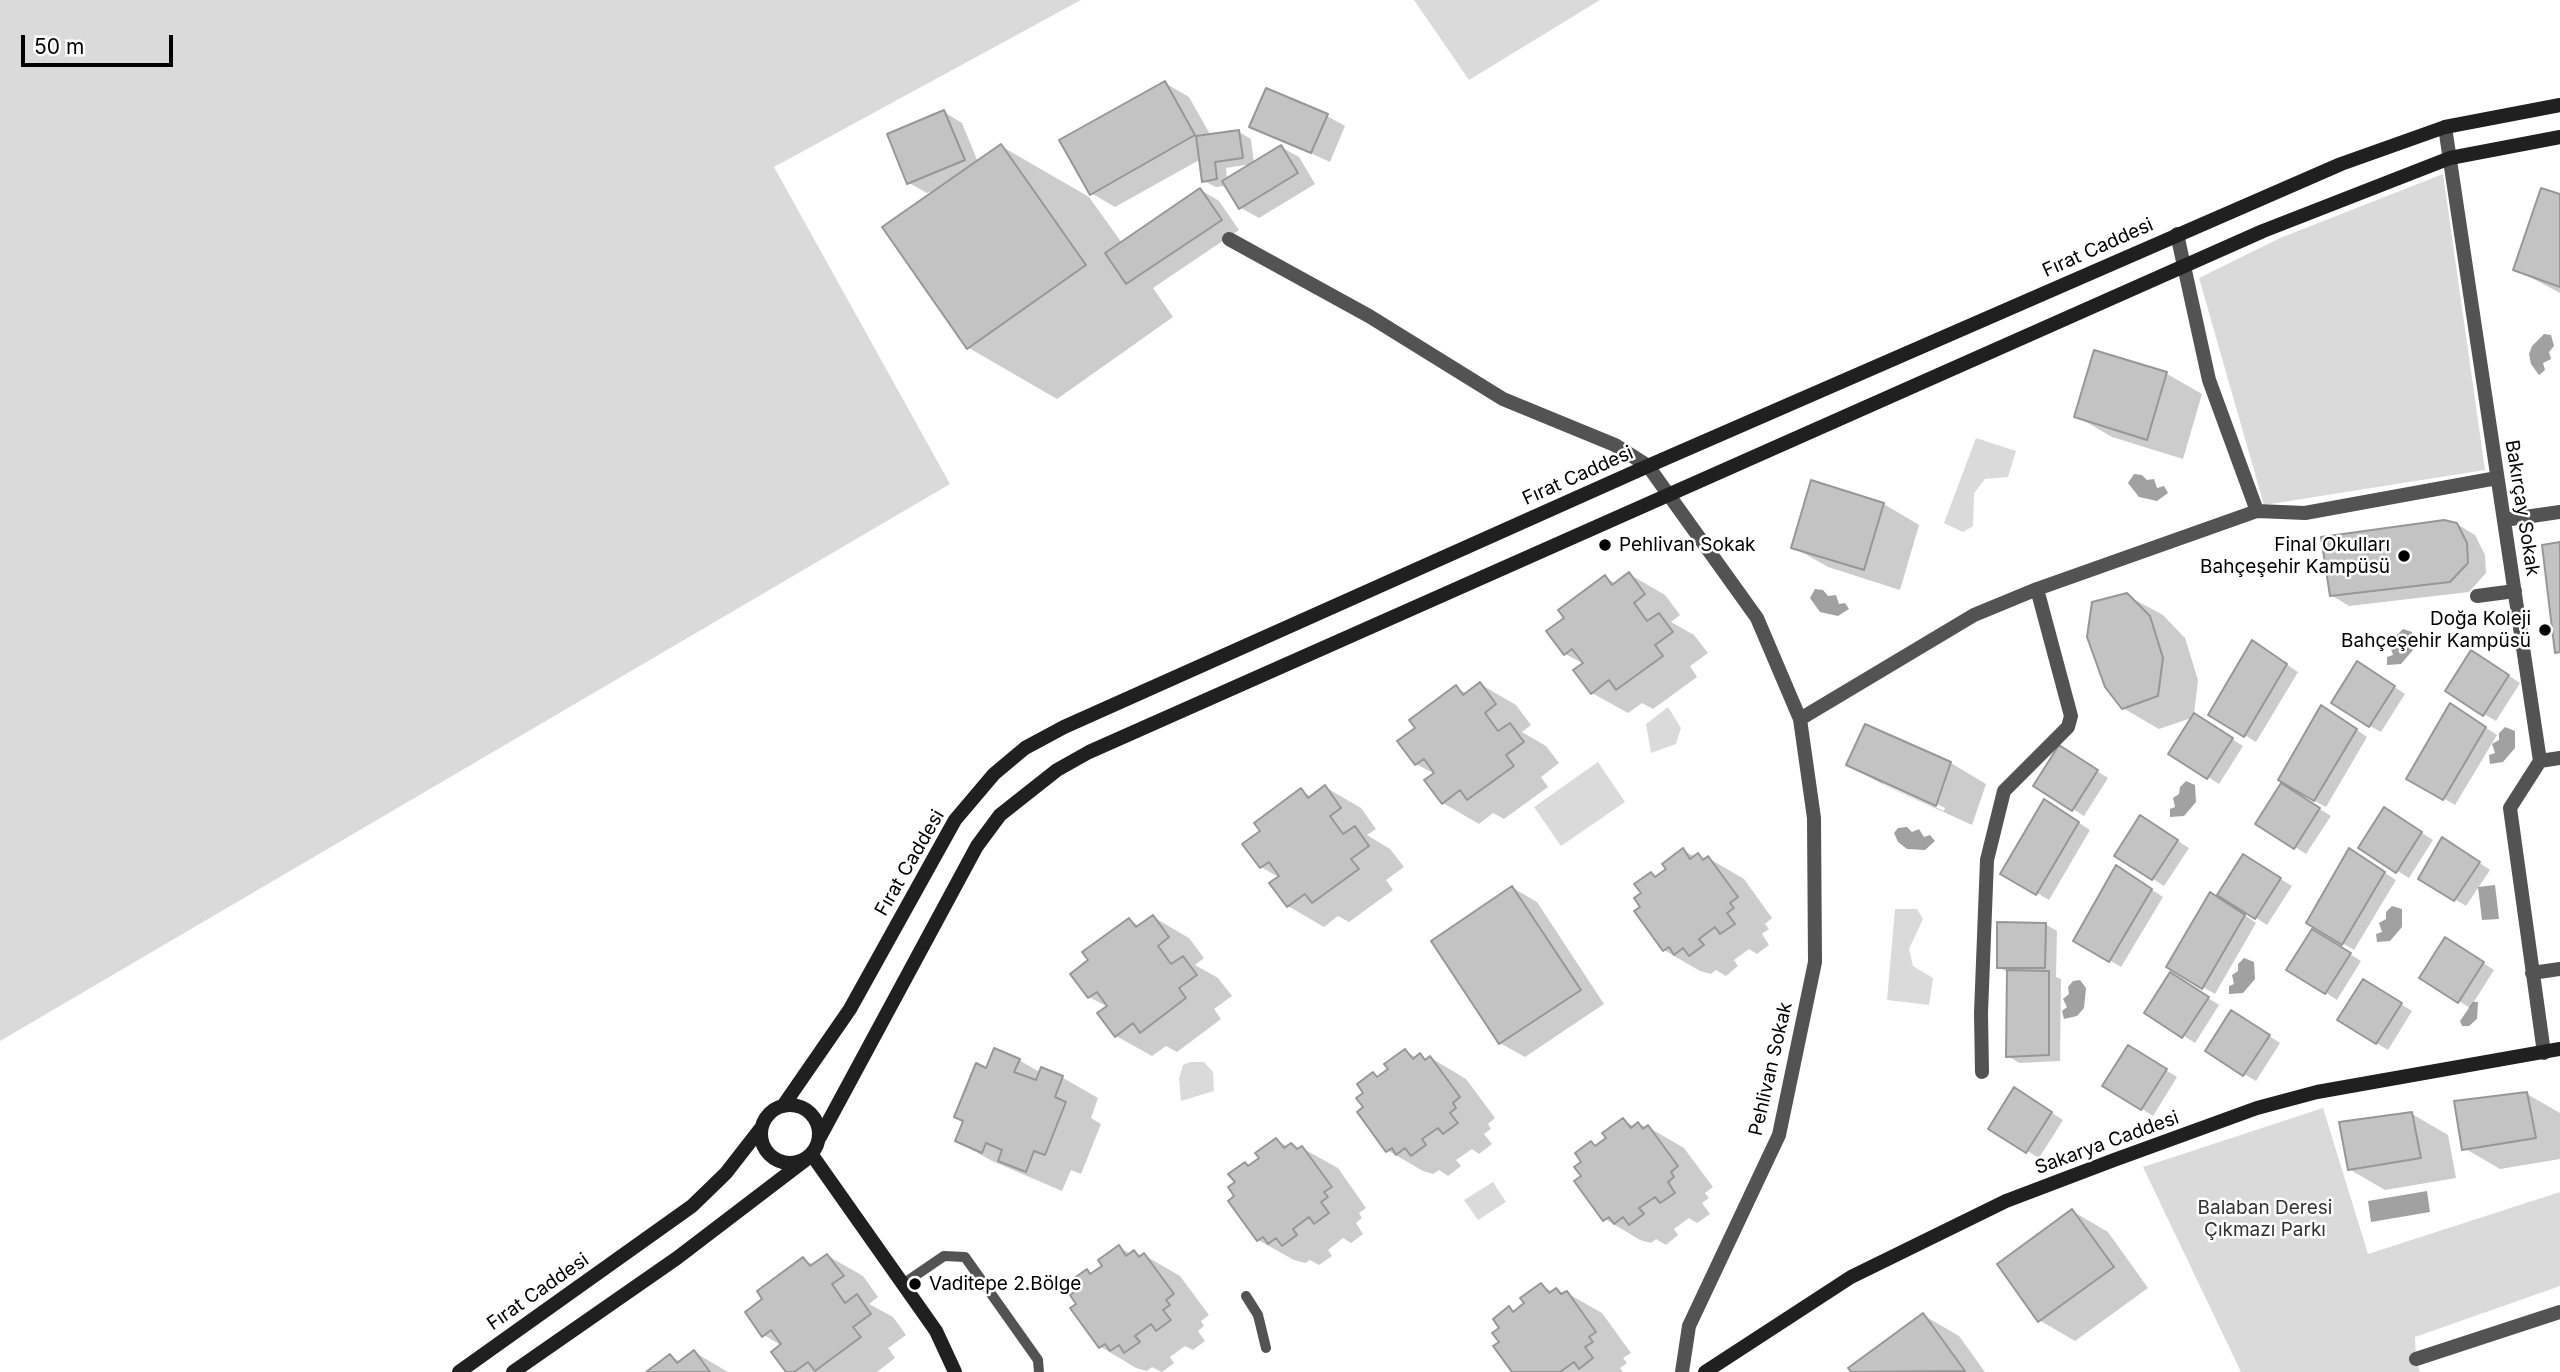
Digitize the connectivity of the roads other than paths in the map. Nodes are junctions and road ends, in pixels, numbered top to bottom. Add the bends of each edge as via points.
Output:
1 (2560, 105) edge
2 (2445, 127) junction
3 (2560, 137) edge
4 (2449, 158) junction
5 (2177, 234) junction
6 (1229, 239) dead end
7 (2183, 265) junction
8 (1648, 466) junction
9 (2497, 478) junction
10 (1671, 495) junction
11 (2257, 511) junction
12 (2560, 512) edge
13 (2504, 520) junction
14 (2037, 589) junction
15 (2515, 591) junction
16 (2477, 596) dead end
17 (1800, 719) junction
18 (2560, 758) edge
19 (2540, 761) junction
20 (2560, 969) edge
21 (2532, 973) junction
22 (2560, 1049) edge
23 (2544, 1053) junction
24 (1982, 1072) dead end
25 (783, 1106) junction
26 (761, 1128) junction
27 (820, 1137) junction
28 (812, 1155) junction
29 (903, 1284) junction
30 (1245, 1296) dead end
31 (2560, 1312) edge
32 (1266, 1348) dead end
33 (2416, 1359) dead end
34 (458, 1372) edge
35 (513, 1372) edge
36 (955, 1372) edge
37 (1040, 1372) edge
38 (1682, 1372) edge
39 (1705, 1372) edge

1 - 2 main road, Fırat Caddesi
2 - 4 street, Bakırçay Sokak
2 - 5 main road, Fırat Caddesi via 2341,164
3 - 4 main road
4 - 7 main road
4 - 9 street, Bakırçay Sokak
5 - 7 street
5 - 8 main road, Fırat Caddesi
6 - 8 street, Pehlivan Sokak via 1369,316 1503,399 1615,445
7 - 10 main road
7 - 11 street via 2209,380
8 - 10 street, Pehlivan Sokak
8 - 25 main road, Fırat Caddesi via 1076,721 1026,748 994,774 955,820 850,1009
9 - 11 street via 2305,513
9 - 13 street, Bakırçay Sokak
10 - 17 street, Pehlivan Sokak via 1757,618
10 - 27 main road via 1089,752 1028,790 1000,815 977,846
11 - 14 street
12 - 13 street
13 - 15 street, Bakırçay Sokak
14 - 17 street via 1974,615
14 - 24 street via 2071,716 2068,727 2004,791 1987,860
15 - 16 street
15 - 19 street, Bakırçay Sokak
17 - 38 street, Pehlivan Sokak via 1814,818 1815,962 1779,1135 1689,1326
18 - 19 street
19 - 21 street via 2510,808
20 - 21 street
21 - 23 street
22 - 23 main road, Sakarya Caddesi
23 - 39 main road, Sakarya Caddesi via 2317,1092 2257,1108 2102,1164 2006,1201 1851,1277
25 - 26 main road via 770,1113
25 - 27 main road via 811,1114
26 - 28 main road via 766,1149 778,1160 795,1163
26 - 34 main road, Fırat Caddesi via 726,1173 692,1206
27 - 28 main road
28 - 29 main road
28 - 35 main road via 677,1258
29 - 36 main road via 936,1331
29 - 37 lane via 944,1256 965,1257 1038,1360
30 - 32 lane via 1258,1315
31 - 33 street

